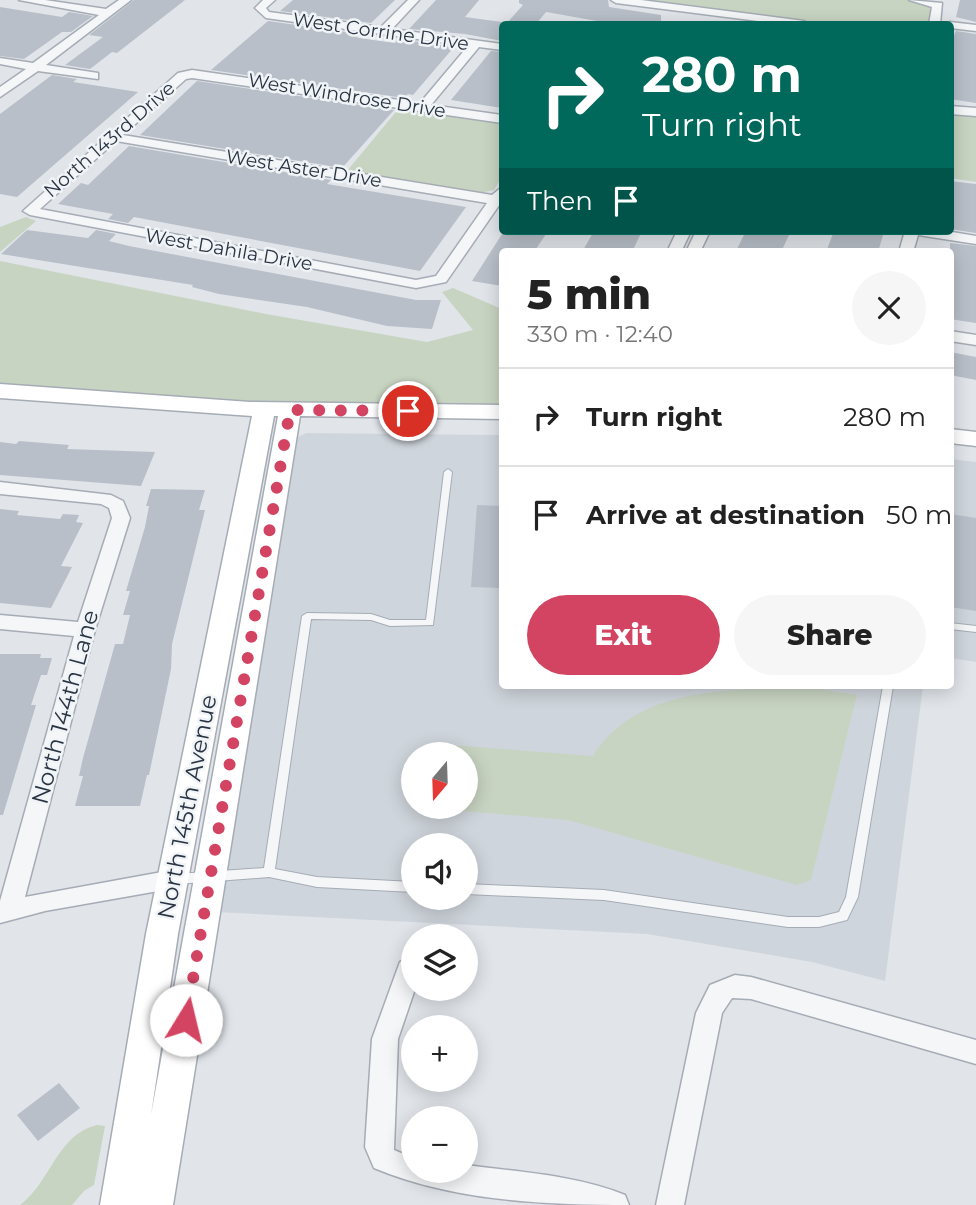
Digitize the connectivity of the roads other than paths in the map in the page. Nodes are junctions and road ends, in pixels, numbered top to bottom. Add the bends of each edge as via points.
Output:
1 (24, 0) edge
2 (126, 0) edge
3 (270, 0) edge
4 (414, 0) edge
5 (616, 0) edge
6 (914, 0) edge
7 (108, 13) junction
8 (768, 21) edge
9 (941, 21) edge
10 (954, 25) edge
11 (976, 28) edge
12 (384, 31) junction
13 (476, 44) junction
14 (499, 47) edge
15 (0, 61) edge
16 (36, 67) junction
17 (192, 74) joint
18 (93, 76) dead end
19 (0, 93) edge
20 (423, 107) junction
21 (954, 110) edge
22 (976, 112) edge
23 (499, 119) edge
24 (113, 136) junction
25 (499, 195) edge
26 (30, 211) joint
27 (945, 235) edge
28 (976, 240) edge
29 (954, 337) edge
30 (976, 340) edge
31 (0, 391) edge
32 (0, 408) edge
33 (499, 412) edge
34 (275, 418) junction
35 (499, 429) edge
36 (954, 436) edge
37 (976, 439) edge
38 (954, 454) edge
39 (976, 457) edge
40 (448, 472) dead end
41 (0, 488) edge
42 (0, 622) edge
43 (954, 626) edge
44 (976, 629) edge
45 (85, 630) junction
46 (887, 689) edge
47 (269, 872) junction
48 (208, 877) junction
49 (173, 880) junction
50 (401, 886) edge
51 (478, 890) edge
52 (5, 912) edge
53 (401, 993) edge
54 (976, 1052) edge
55 (401, 1166) edge
56 (478, 1180) edge
57 (119, 1205) edge
58 (154, 1205) edge
59 (615, 1205) edge
60 (670, 1205) edge

1 - 7 street
2 - 7 street
3 - 12 street, West Corrine Drive via 260,12
4 - 12 street
5 - 8 street
6 - 9 street via 938,5
7 - 16 street
10 - 11 street
12 - 13 street, West Corrine Drive
13 - 14 street, West Corrine Drive
13 - 20 street
15 - 16 street
16 - 18 street
16 - 19 street
17 - 20 street, West Windrose Drive
17 - 24 street, North 143rd Drive via 182,76
20 - 23 street, West Windrose Drive
21 - 22 street
24 - 25 street, West Aster Drive
24 - 26 street, North 143rd Drive
25 - 26 street, West Dahila Drive via 441,279 428,284
27 - 28 street
29 - 30 street
31 - 34 street
32 - 34 street via 148,421
33 - 34 street
34 - 35 street
34 - 48 street, North 145th Avenue
34 - 49 street, North 145th Avenue
36 - 37 street
38 - 39 street
40 - 47 lane via 430,623 307,616
41 - 45 street, North 144th Lane via 105,499 117,505 121,518
42 - 45 street
43 - 44 lane
45 - 52 street, North 144th Lane
46 - 51 lane via 852,897 843,916 788,922 604,895
47 - 48 lane
47 - 50 lane via 317,882
48 - 49 lane
48 - 58 street, North 145th Avenue
49 - 52 street via 53,899
49 - 57 street, North 145th Avenue
53 - 55 street via 385,1039 379,1147 384,1159
54 - 60 street via 751,988 724,988 709,1013
56 - 59 street

